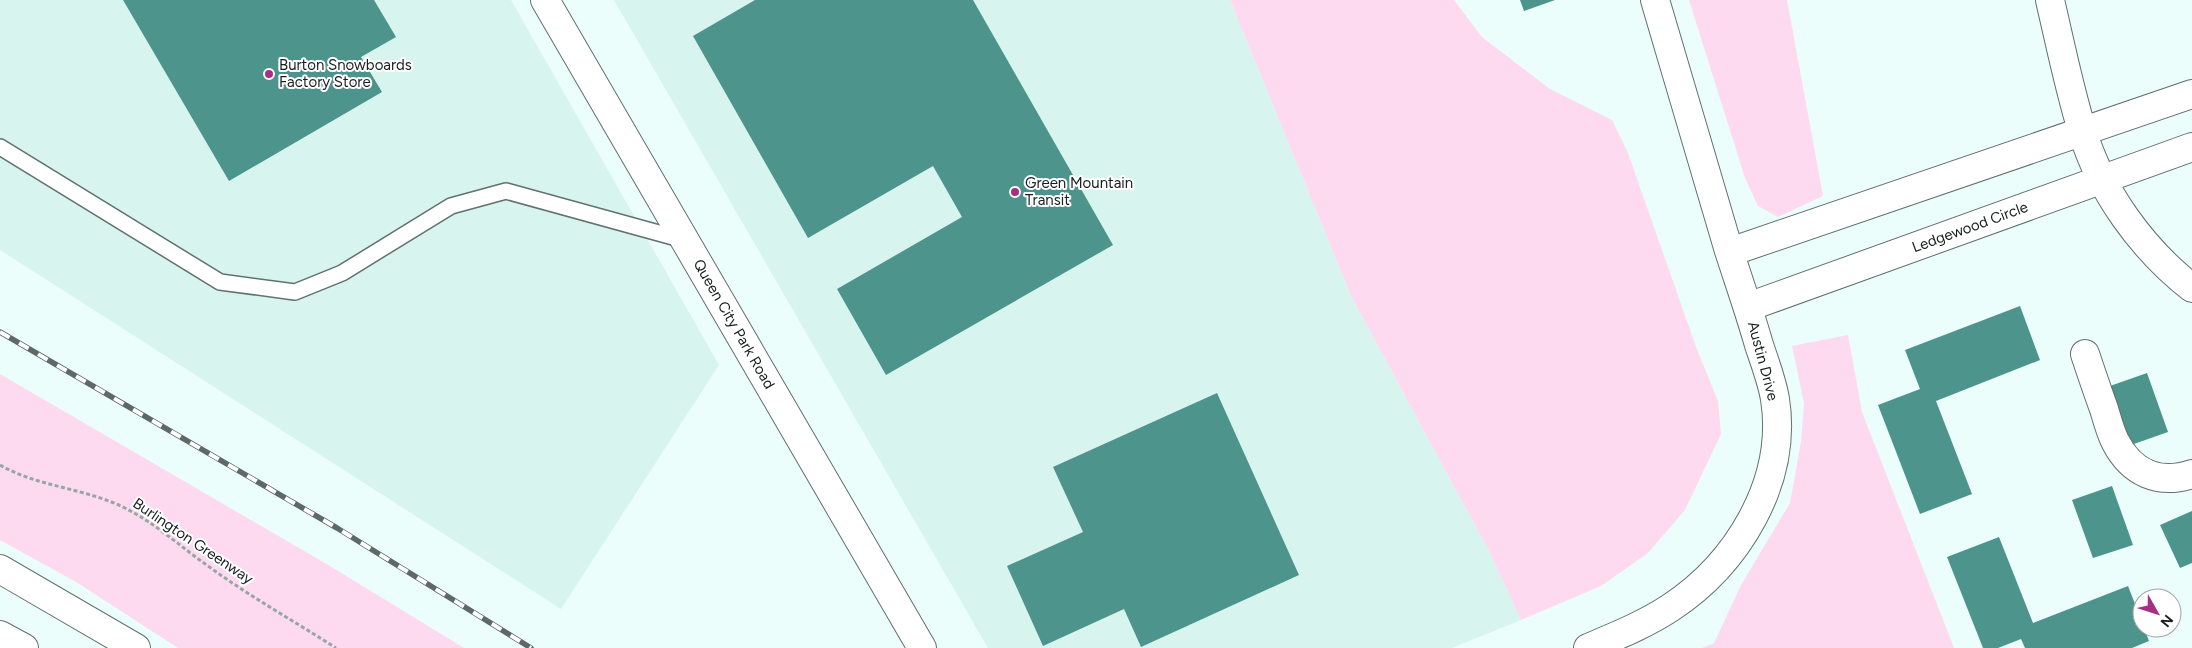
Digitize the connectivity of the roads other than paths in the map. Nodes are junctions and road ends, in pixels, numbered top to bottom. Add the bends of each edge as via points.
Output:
1 (545, 0) edge
2 (1655, 0) edge
3 (2050, 0) edge
4 (2192, 94) edge
5 (2082, 131) junction
6 (0, 147) edge
7 (2192, 147) edge
8 (2103, 179) junction
9 (685, 240) junction
10 (1730, 252) junction
11 (2192, 288) edge
12 (1748, 307) junction
13 (2085, 354) dead end
14 (2192, 474) edge
15 (0, 569) edge
16 (0, 635) edge
17 (1600, 646) edge
18 (24, 648) edge
19 (136, 648) edge
20 (922, 648) edge

1 - 9 street, Queen City Park Road
2 - 10 street, Austin Drive
3 - 5 street
4 - 5 street
5 - 8 street
5 - 10 street
6 - 9 lane via 220,282 295,292 342,273 451,206 506,192
7 - 8 street, Ledgewood Circle
8 - 11 street via 2123,216 2146,244
8 - 12 street, Ledgewood Circle
9 - 20 street, Queen City Park Road
10 - 12 street, Austin Drive
12 - 17 street, Austin Drive via 1771,382 1777,424 1772,462 1754,516 1732,552 1690,594 1652,619
13 - 14 street via 2115,441 2123,455 2133,465 2161,479 2178,479
15 - 19 street
16 - 18 street

